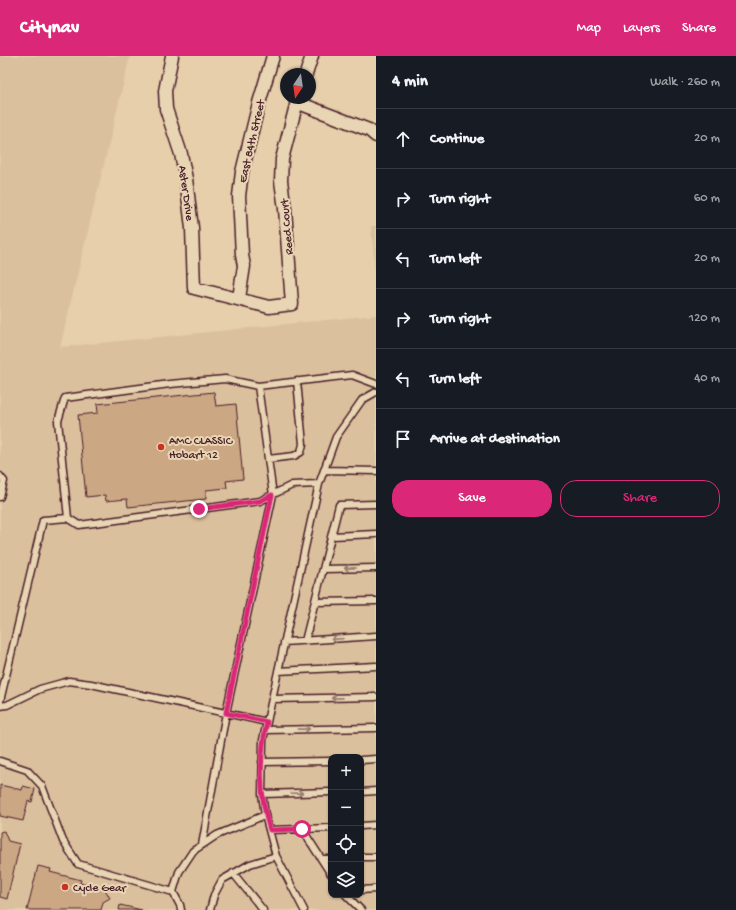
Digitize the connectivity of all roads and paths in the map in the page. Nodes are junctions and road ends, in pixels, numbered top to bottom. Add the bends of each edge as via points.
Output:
1 (172, 56) edge
2 (273, 56) edge
3 (312, 56) edge
4 (308, 68) edge
5 (296, 104) edge
6 (307, 104) edge
7 (376, 136) edge
8 (239, 298) junction
9 (297, 381) junction
10 (376, 384) edge
11 (258, 386) junction
12 (376, 392) edge
13 (268, 459) junction
14 (324, 470) junction
15 (376, 471) edge
16 (0, 476) edge
17 (319, 484) junction
18 (272, 495) junction
19 (0, 497) edge
20 (376, 504) edge
21 (68, 518) junction
22 (376, 534) edge
23 (332, 536) junction
24 (376, 568) edge
25 (323, 569) junction
26 (376, 601) edge
27 (315, 602) junction
28 (376, 636) edge
29 (305, 641) junction
30 (284, 642) junction
31 (376, 666) edge
32 (278, 671) junction
33 (376, 697) edge
34 (272, 699) junction
35 (0, 701) edge
36 (0, 706) edge
37 (226, 713) junction
38 (267, 722) junction
39 (376, 728) edge
40 (265, 730) junction
41 (376, 759) edge
42 (364, 760) edge
43 (0, 761) edge
44 (328, 761) edge
45 (262, 762) junction
46 (376, 791) edge
47 (328, 792) edge
48 (364, 792) edge
49 (262, 794) junction
50 (265, 815) junction
51 (376, 825) edge
52 (364, 826) edge
53 (328, 828) edge
54 (302, 829) junction
55 (270, 830) junction
56 (202, 845) junction
57 (276, 856) junction
58 (364, 857) edge
59 (376, 857) edge
60 (322, 859) junction
61 (328, 859) edge
62 (328, 869) edge
63 (233, 873) junction
64 (376, 889) edge
65 (364, 890) edge
66 (173, 892) junction
67 (349, 898) edge
68 (181, 910) edge
69 (210, 910) edge
70 (263, 910) edge
71 (304, 910) edge
72 (362, 910) edge

1 - 8 street, Aster Drive via 165,91 166,109 181,154 186,179 192,228 194,288
2 - 8 street, East 84th Street via 242,172 239,196 244,266
3 - 4 street
5 - 8 street, Reed Court via 282,159 292,304 269,307
6 - 7 street via 369,130
9 - 10 lane via 352,375
9 - 11 lane
9 - 13 lane via 304,444 301,452 294,456
11 - 13 lane
11 - 21 lane via 225,379 65,398 58,421
12 - 14 lane via 362,400 336,437
13 - 18 lane
14 - 15 lane
14 - 17 lane
16 - 19 lane via 4,481
17 - 18 lane via 292,485
17 - 30 lane
18 - 21 lane via 260,501 79,525
18 - 37 lane
20 - 23 lane via 339,505
21 - 35 lane via 43,520
22 - 23 lane
23 - 25 lane
24 -> 25 lane
25 - 27 lane
26 - 27 lane
27 - 29 lane
28 -> 29 lane
29 - 30 lane
30 - 32 lane
31 - 32 lane
32 - 34 lane
33 -> 34 lane
34 - 38 lane
36 - 37 lane via 40,689 69,681
37 - 38 lane
37 - 56 lane
38 - 40 lane
40 -> 39 lane
40 - 45 lane
41 - 42 lane
43 - 66 lane via 27,770 42,786 63,841 78,864
44 - 45 lane
45 - 49 lane
46 - 48 lane
49 -> 47 lane
49 - 50 lane
50 - 55 lane
50 - 56 lane via 217,835
51 - 52 lane
53 - 54 lane
54 - 55 lane
54 - 60 lane
55 - 57 lane
56 - 66 lane via 193,851 179,872
57 - 63 lane via 250,864
57 - 71 lane
58 - 59 lane
60 - 61 lane
60 - 62 lane
63 - 69 lane via 222,880
63 - 70 lane
64 - 65 lane
66 - 68 lane
67 - 72 lane

